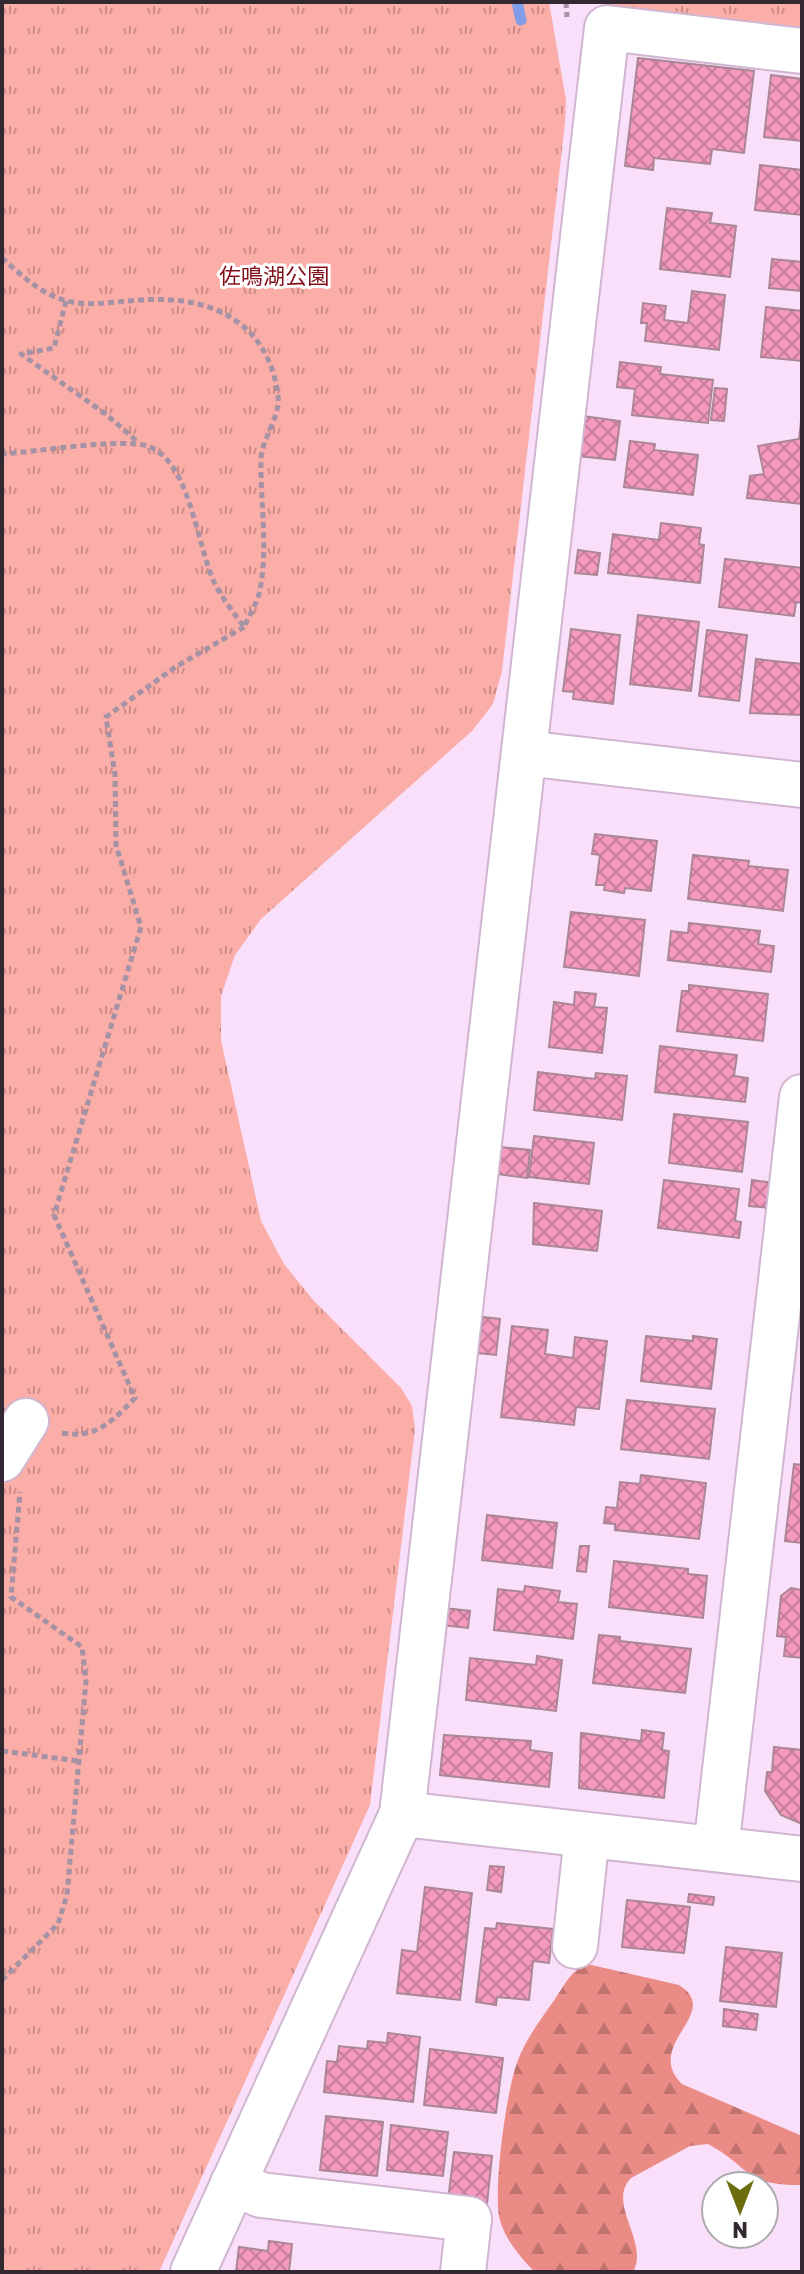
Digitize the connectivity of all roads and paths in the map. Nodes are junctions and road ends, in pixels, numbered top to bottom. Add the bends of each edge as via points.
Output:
1 (802, 51) edge
2 (2, 258) edge
3 (66, 301) junction
4 (140, 444) junction
5 (2, 454) edge
6 (244, 627) junction
7 (524, 753) junction
8 (802, 785) edge
9 (802, 1097) edge
10 (26, 1421) joint
11 (11, 1474) edge
12 (11, 1597) junction
13 (2, 1603) edge
14 (2, 1751) edge
15 (79, 1761) junction
16 (402, 1814) junction
17 (587, 1835) junction
18 (716, 1849) junction
19 (802, 1859) edge
20 (575, 1946) dead end
21 (2, 1980) edge
22 (233, 2183) junction
23 (193, 2272) edge
24 (463, 2272) edge

1 - 7 street via 607,28
2 - 3 path via 28,281
3 - 4 path via 54,348 21,354
3 - 6 path via 184,299 251,329 268,354 279,399 261,456 259,593
4 - 5 path
4 - 6 path via 168,456 185,490 217,587
6 - 10 path via 106,717 115,775 116,845 141,927 54,1215 135,1398 104,1429 76,1435 26,1426
7 - 8 street
7 - 16 street
9 - 18 street
10 - 11 street
11 - 12 path
12 - 13 path
12 - 15 path via 82,1647 86,1663
14 - 15 path
15 - 21 path via 67,1895 58,1924
16 - 17 street
16 - 22 street
17 - 18 street
17 - 20 street
18 - 19 street
22 - 23 street
22 - 24 street via 261,2195 469,2219

